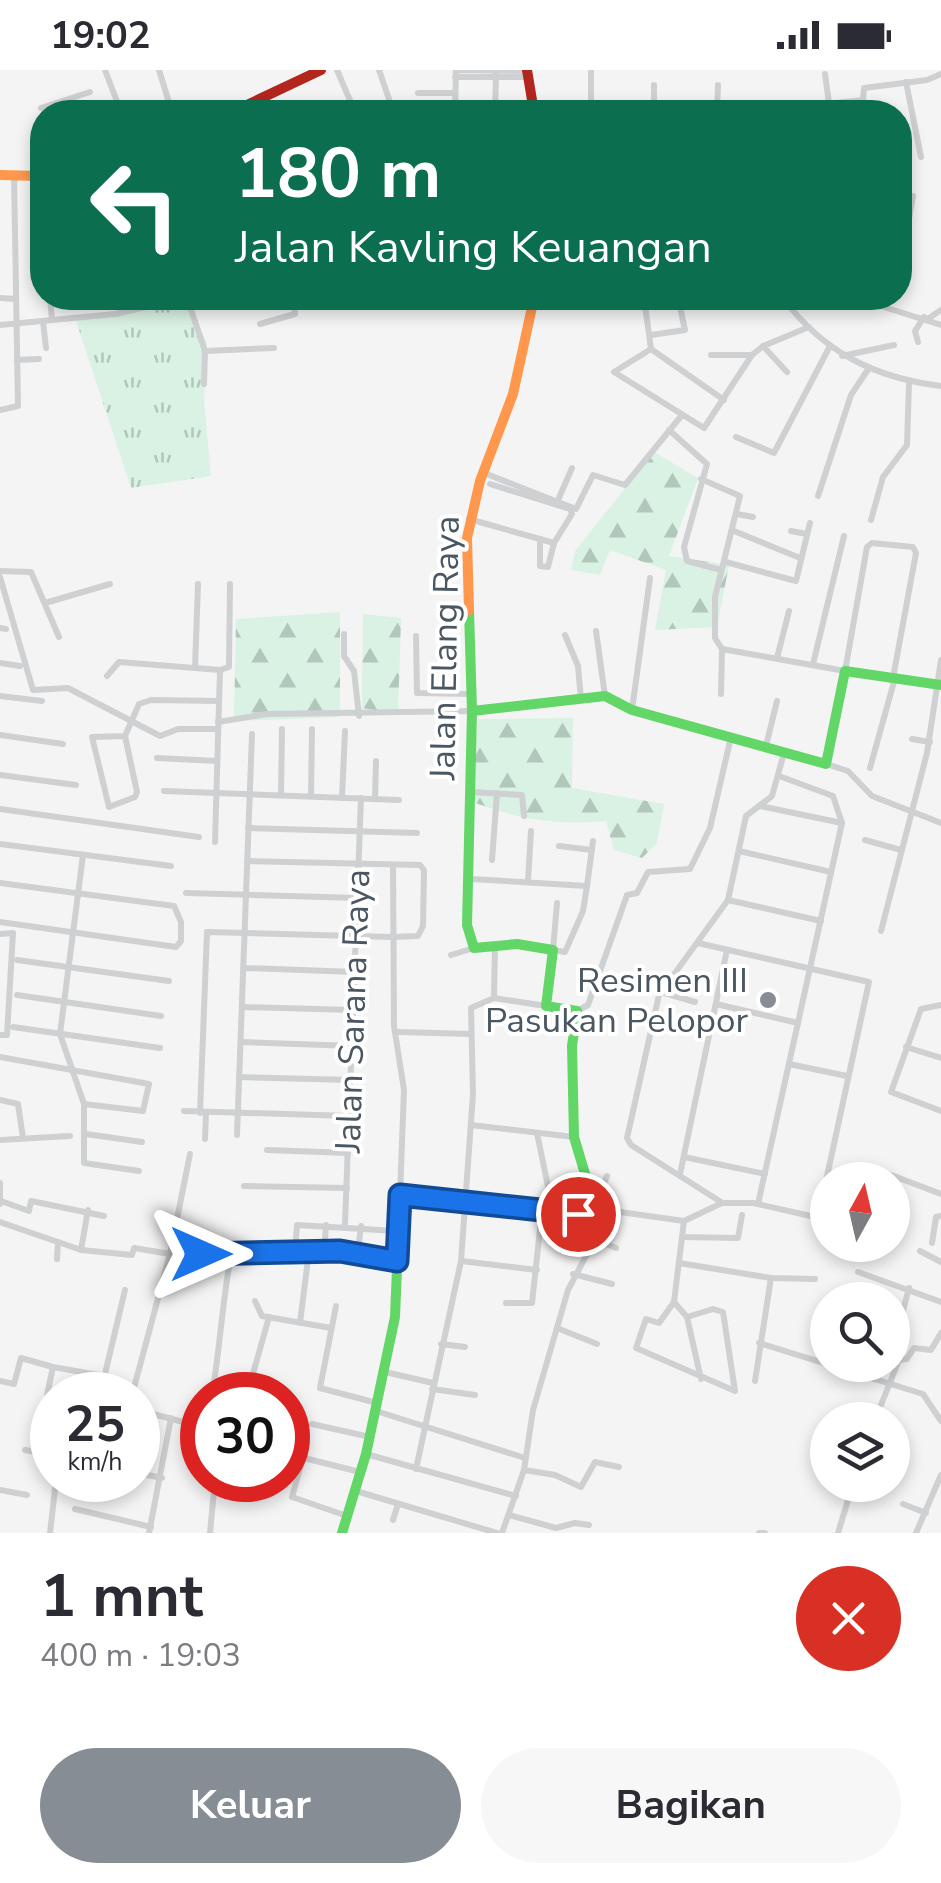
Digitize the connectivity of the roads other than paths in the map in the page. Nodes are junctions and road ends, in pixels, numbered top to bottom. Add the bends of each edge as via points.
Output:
1 (106, 70) edge
2 (158, 70) edge
3 (321, 70) edge
4 (337, 70) edge
5 (380, 70) edge
6 (590, 70) edge
7 (484, 72) edge
8 (528, 73) edge
9 (496, 74) edge
10 (826, 74) dead end
11 (917, 74) edge
12 (941, 74) edge
13 (906, 82) junction
14 (654, 84) dead end
15 (718, 86) dead end
16 (90, 92) dead end
17 (455, 93) junction
18 (418, 94) dead end
19 (67, 100) edge
20 (117, 100) edge
21 (168, 100) edge
22 (260, 100) edge
23 (350, 100) edge
24 (389, 100) edge
25 (455, 100) edge
26 (495, 100) edge
27 (532, 100) edge
28 (592, 100) edge
29 (654, 100) edge
30 (717, 100) edge
31 (834, 100) edge
32 (864, 100) edge
33 (910, 100) edge
34 (912, 112) edge
35 (921, 157) dead end
36 (0, 174) edge
37 (14, 175) junction
38 (30, 176) edge
39 (913, 196) dead end
40 (912, 199) edge
41 (0, 298) edge
42 (16, 299) junction
43 (49, 310) edge
44 (130, 310) edge
45 (190, 310) edge
46 (295, 310) edge
47 (531, 310) edge
48 (647, 310) edge
49 (681, 310) edge
50 (794, 310) edge
51 (908, 310) edge
52 (941, 310) edge
53 (926, 318) junction
54 (48, 321) junction
55 (260, 324) dead end
56 (941, 324) edge
57 (0, 325) edge
58 (16, 325) junction
59 (809, 327) junction
60 (652, 335) junction
61 (918, 342) dead end
62 (894, 345) dead end
63 (763, 346) junction
64 (830, 346) junction
65 (46, 348) dead end
66 (274, 348) dead end
67 (650, 349) junction
68 (205, 351) junction
69 (711, 355) dead end
70 (752, 355) junction
71 (842, 356) junction
72 (39, 359) dead end
73 (17, 360) junction
74 (869, 368) junction
75 (788, 372) dead end
76 (909, 383) junction
77 (204, 384) dead end
78 (941, 386) edge
79 (724, 400) junction
80 (0, 410) edge
81 (682, 415) junction
82 (670, 430) junction
83 (736, 436) dead end
84 (572, 468) dead end
85 (484, 473) junction
86 (701, 479) junction
87 (490, 484) dead end
88 (818, 496) dead end
89 (558, 500) junction
90 (736, 514) junction
91 (753, 517) dead end
92 (470, 519) junction
93 (871, 520) dead end
94 (810, 523) dead end
95 (734, 531) junction
96 (791, 531) dead end
97 (807, 534) junction
98 (844, 536) dead end
99 (540, 539) junction
100 (554, 543) junction
101 (801, 558) junction
102 (726, 562) junction
103 (721, 570) junction
104 (0, 574) edge
105 (650, 578) dead end
106 (110, 584) dead end
107 (198, 584) dead end
108 (230, 584) dead end
109 (45, 603) junction
110 (789, 611) dead end
111 (596, 631) dead end
112 (344, 634) dead end
113 (565, 635) dead end
114 (416, 636) dead end
115 (59, 637) dead end
116 (722, 649) junction
117 (778, 658) junction
118 (941, 660) edge
119 (0, 663) edge
120 (813, 664) junction
121 (20, 666) dead end
122 (194, 668) junction
123 (220, 670) junction
124 (845, 671) junction
125 (107, 676) dead end
126 (894, 678) junction
127 (939, 685) edge
128 (471, 694) junction
129 (721, 694) dead end
130 (0, 696) edge
131 (606, 696) junction
132 (42, 701) dead end
133 (581, 701) junction
134 (777, 701) dead end
135 (219, 702) junction
136 (632, 710) junction
137 (472, 712) junction
138 (359, 716) junction
139 (130, 721) junction
140 (218, 725) junction
141 (282, 729) dead end
142 (312, 729) dead end
143 (344, 731) dead end
144 (252, 734) dead end
145 (0, 735) edge
146 (126, 736) junction
147 (731, 737) junction
148 (912, 739) dead end
149 (930, 742) junction
150 (63, 744) dead end
151 (766, 746) junction
152 (784, 752) junction
153 (157, 758) dead end
154 (376, 760) dead end
155 (217, 761) junction
156 (826, 764) junction
157 (870, 768) dead end
158 (0, 774) edge
159 (779, 776) junction
160 (76, 785) dead end
161 (164, 791) dead end
162 (471, 792) junction
163 (216, 793) junction
164 (497, 793) junction
165 (249, 794) junction
166 (281, 795) junction
167 (311, 796) junction
168 (342, 798) junction
169 (361, 798) junction
170 (375, 799) junction
171 (400, 800) dead end
172 (759, 805) junction
173 (0, 809) edge
174 (911, 814) junction
175 (524, 816) dead end
176 (842, 823) junction
177 (941, 823) edge
178 (248, 828) junction
179 (360, 831) junction
180 (531, 831) dead end
181 (417, 833) dead end
182 (199, 836) dead end
183 (865, 840) dead end
184 (214, 842) dead end
185 (0, 844) edge
186 (559, 846) dead end
187 (901, 850) junction
188 (739, 851) junction
189 (83, 855) junction
190 (492, 860) dead end
191 (247, 861) junction
192 (358, 865) junction
193 (171, 866) dead end
194 (393, 866) junction
195 (831, 872) junction
196 (470, 879) junction
197 (528, 881) junction
198 (0, 883) edge
199 (587, 886) junction
200 (186, 893) dead end
201 (78, 894) junction
202 (246, 894) junction
203 (357, 898) junction
204 (728, 900) junction
205 (557, 903) dead end
206 (820, 921) junction
207 (0, 922) edge
208 (245, 931) junction
209 (882, 931) dead end
210 (73, 932) junction
211 (0, 934) edge
212 (356, 936) junction
213 (392, 937) junction
214 (698, 942) junction
215 (495, 945) junction
216 (474, 948) junction
217 (553, 950) junction
218 (727, 950) junction
219 (451, 954) dead end
220 (18, 960) dead end
221 (68, 967) junction
222 (244, 968) junction
223 (810, 969) junction
224 (355, 972) junction
225 (169, 981) dead end
226 (661, 992) junction
227 (17, 995) dead end
228 (494, 998) junction
229 (64, 1002) junction
230 (695, 1002) dead end
231 (716, 1004) junction
232 (941, 1004) edge
233 (546, 1006) junction
234 (242, 1007) junction
235 (353, 1010) junction
236 (577, 1012) junction
237 (162, 1016) dead end
238 (798, 1023) junction
239 (13, 1028) dead end
240 (603, 1029) dead end
241 (398, 1032) junction
242 (60, 1034) junction
243 (472, 1034) junction
244 (0, 1035) edge
245 (241, 1042) junction
246 (352, 1046) junction
247 (160, 1048) dead end
248 (906, 1048) junction
249 (0, 1057) edge
250 (941, 1058) edge
251 (789, 1064) junction
252 (71, 1068) junction
253 (847, 1076) junction
254 (240, 1077) junction
255 (351, 1080) junction
256 (0, 1100) edge
257 (84, 1104) junction
258 (941, 1110) edge
259 (184, 1111) dead end
260 (203, 1113) junction
261 (238, 1114) junction
262 (350, 1116) junction
263 (470, 1125) junction
264 (537, 1133) junction
265 (86, 1134) junction
266 (237, 1134) dead end
267 (70, 1136) dead end
268 (574, 1137) junction
269 (23, 1138) junction
270 (205, 1139) dead end
271 (0, 1140) edge
272 (142, 1142) dead end
273 (267, 1150) dead end
274 (348, 1153) junction
275 (190, 1154) dead end
276 (684, 1157) junction
277 (833, 1162) edge
278 (139, 1171) dead end
279 (680, 1174) junction
280 (765, 1174) junction
281 (607, 1176) dead end
282 (910, 1182) edge
283 (2, 1184) edge
284 (244, 1186) dead end
285 (347, 1188) junction
286 (941, 1194) edge
287 (400, 1195) junction
288 (597, 1200) junction
289 (0, 1202) edge
290 (465, 1202) junction
291 (722, 1202) junction
292 (758, 1204) junction
293 (88, 1210) junction
294 (548, 1211) junction
295 (597, 1214) junction
296 (742, 1215) dead end
297 (104, 1216) dead end
298 (810, 1216) edge
299 (941, 1216) edge
300 (684, 1220) junction
301 (0, 1222) edge
302 (326, 1224) junction
303 (345, 1224) junction
304 (361, 1226) junction
305 (396, 1230) junction
306 (296, 1238) dead end
307 (682, 1238) junction
308 (594, 1239) junction
309 (325, 1240) dead end
310 (58, 1242) junction
311 (358, 1242) dead end
312 (932, 1243) dead end
313 (616, 1248) dead end
314 (81, 1250) junction
315 (309, 1252) junction
316 (920, 1252) dead end
317 (170, 1253) junction
318 (231, 1256) junction
319 (57, 1258) dead end
320 (461, 1260) junction
321 (397, 1261) junction
322 (678, 1262) junction
323 (941, 1262) edge
324 (537, 1270) junction
325 (858, 1272) dead end
326 (573, 1274) junction
327 (770, 1278) junction
328 (814, 1279) dead end
329 (890, 1282) edge
330 (612, 1284) dead end
331 (910, 1288) edge
332 (125, 1290) dead end
333 (255, 1301) dead end
334 (674, 1302) junction
335 (941, 1302) edge
336 (506, 1303) dead end
337 (336, 1306) dead end
338 (687, 1316) junction
339 (269, 1317) junction
340 (300, 1322) junction
341 (331, 1328) junction
342 (558, 1328) junction
343 (941, 1333) edge
344 (759, 1343) junction
345 (441, 1344) junction
346 (597, 1344) dead end
347 (465, 1347) dead end
348 (810, 1359) edge
349 (53, 1367) junction
350 (52, 1372) edge
351 (81, 1372) edge
352 (105, 1372) edge
353 (138, 1372) edge
354 (216, 1372) edge
355 (253, 1372) edge
356 (385, 1372) junction
357 (701, 1379) junction
358 (0, 1381) edge
359 (756, 1382) dead end
360 (885, 1382) edge
361 (889, 1383) junction
362 (432, 1386) junction
363 (475, 1394) dead end
364 (881, 1402) edge
365 (377, 1407) junction
366 (160, 1415) edge
367 (171, 1418) junction
368 (180, 1421) edge
369 (941, 1421) edge
370 (312, 1424) dead end
371 (426, 1426) junction
372 (370, 1437) junction
373 (25, 1450) dead end
374 (30, 1451) edge
375 (366, 1454) junction
376 (525, 1458) junction
377 (310, 1460) edge
378 (620, 1466) dead end
379 (416, 1469) junction
380 (524, 1470) junction
381 (361, 1472) junction
382 (941, 1475) edge
383 (162, 1478) joint
384 (0, 1490) edge
385 (356, 1491) junction
386 (27, 1495) dead end
387 (516, 1496) junction
388 (54, 1502) edge
389 (213, 1502) edge
390 (307, 1502) edge
391 (848, 1502) edge
392 (398, 1504) junction
393 (902, 1504) dead end
394 (74, 1509) dead end
395 (926, 1514) junction
396 (508, 1515) junction
397 (348, 1516) junction
398 (394, 1520) dead end
399 (589, 1525) dead end
400 (150, 1530) edge
401 (50, 1533) edge
402 (210, 1533) edge
403 (342, 1533) edge
404 (500, 1533) edge
405 (838, 1533) edge
406 (916, 1533) edge

1 - 20 street
2 - 21 street
3 - 22 street
4 - 23 street
5 - 24 street
6 - 28 street
7 - 9 street
7 - 17 street via 455,77
8 - 9 street
8 - 27 street
9 - 26 street
10 - 31 street
11 - 12 street
11 - 13 street
13 - 32 street via 864,88
13 - 33 street
14 - 29 street
15 - 30 street
16 - 19 street
17 - 18 street
17 - 25 street
34 - 35 street
36 - 37 street
37 - 38 street
37 - 42 street
39 - 40 street
41 - 42 street
42 - 58 street
43 - 54 street
44 - 54 street
45 - 68 street
46 - 55 street
47 - 85 street, Jalan Elang Raya via 513,394
48 - 60 street
49 - 60 street via 685,330
50 - 59 street
51 - 53 street
52 - 53 street
53 - 56 street
53 - 61 street via 915,330
54 - 58 street
54 - 65 street
57 - 58 street
58 - 73 street
59 - 63 street
59 - 64 street
60 - 67 street
62 - 71 street
63 - 70 street
63 - 75 street
64 - 71 street
64 - 83 street via 774,453
66 - 68 street
67 - 79 street
67 - 81 street via 614,372
68 - 77 street
69 - 70 street
70 - 79 street
71 - 74 street
72 - 73 street
73 - 80 street via 18,406
74 - 76 street
74 - 88 street via 851,395
76 - 78 street
76 - 93 street via 906,447 884,478
79 - 81 street via 707,428
81 - 82 street
82 - 86 street via 708,464
82 - 89 street via 625,485 593,475 576,509
84 - 89 street
85 - 89 street
85 - 92 street, Jalan Elang Raya
86 - 90 street via 740,495
86 - 103 street via 684,547 688,562
87 - 100 street via 572,510
90 - 91 street
90 - 95 street
92 - 99 street
92 - 128 street, Jalan Elang Raya
94 - 97 street
95 - 101 street
95 - 102 street
96 - 97 street
97 - 101 street
98 - 120 street
99 - 100 street
99 - 100 street via 540,566 548,567
101 - 102 street via 796,581
102 - 103 street
103 - 116 street via 714,634
104 - 109 street via 31,572
104 - 139 street via 33,690 68,688
105 - 136 street
106 - 109 street
107 - 122 street
108 - 123 street via 229,667
109 - 115 street
110 - 117 street
111 - 131 street
112 - 138 street
113 - 133 street via 578,666
114 - 128 street via 417,692
116 - 117 street
116 - 129 street
117 - 120 street
118 - 127 street
119 - 121 street
120 - 124 street
122 - 123 street
122 - 125 street via 117,662
123 - 135 street
124 - 126 street
124 - 126 street via 867,547 914,546
124 - 156 street
126 - 127 street
126 - 157 street
127 - 149 street
128 - 137 street, Jalan Elang Raya
130 - 132 street
131 - 133 street
131 - 136 street
133 - 137 street
134 - 151 street
135 - 139 street via 143,701
135 - 140 street
136 - 147 street
137 - 138 street
137 - 162 street, Jalan Elang Raya
138 - 140 street via 267,714
139 - 140 street via 160,736
139 - 146 street
140 - 155 street
141 - 166 street
142 - 167 street
143 - 168 street
144 - 165 street
145 - 150 street
146 - 146 street via 92,737 109,807 137,792
147 - 151 street
147 - 236 street via 702,849 690,870 648,872 637,893 627,896 588,1005
148 - 149 street
149 - 174 street
151 - 152 street
152 - 156 street
152 - 159 street
153 - 155 street
154 - 170 street
155 - 163 street
156 - 174 street via 848,771 872,796
158 - 160 street
159 - 172 street via 772,796
159 - 176 street via 833,796
161 - 163 street
162 - 164 street
162 - 196 street, Jalan Elang Raya
163 - 165 street
163 - 184 street
164 - 175 street via 522,796
164 - 190 street
165 - 166 street
165 - 178 street
166 - 167 street
167 - 168 street
168 - 169 street
169 - 170 street
169 - 179 street, Jalan Sarana Raya
170 - 171 street
172 - 176 street
172 - 188 street via 746,816
173 - 182 street
174 - 177 street
174 - 187 street
176 - 195 street
178 - 179 street
178 - 191 street
179 - 181 street
179 - 192 street, Jalan Sarana Raya
180 - 197 street
183 - 187 street
185 - 189 street
186 - 199 street via 592,846
187 - 209 street
188 - 195 street
188 - 204 street
189 - 193 street
189 - 201 street
191 - 192 street
191 - 202 street
192 - 194 street
192 - 203 street, Jalan Sarana Raya
194 - 213 street
194 - 213 street via 423,867 423,926 418,936
195 - 206 street
196 - 197 street
196 - 216 street, Jalan Elang Raya via 467,925
197 - 199 street
198 - 201 street
199 - 217 street via 565,952
200 - 202 street
201 - 210 street
201 - 210 street via 174,906 181,941 176,946
202 - 203 street
202 - 208 street
203 - 212 street, Jalan Sarana Raya
204 - 206 street
204 - 214 street
205 - 217 street
206 - 223 street
207 - 210 street
208 - 212 street
208 - 222 street
208 - 260 street via 207,932
210 - 221 street
211 - 244 street via 11,934 8,1022 6,1035
212 - 213 street
212 - 224 street, Jalan Sarana Raya
213 - 241 street
214 - 218 street
214 - 226 street
215 - 216 street
215 - 217 street
215 - 228 street
216 - 219 street
217 - 233 street
218 - 223 street
218 - 231 street
220 - 221 street
221 - 225 street
221 - 229 street
222 - 224 street
222 - 234 street
223 - 238 street
223 - 253 street via 869,982
224 - 235 street, Jalan Sarana Raya
226 - 230 street
226 - 279 street via 628,1138
227 - 229 street
228 - 233 street
228 - 243 street via 473,1005
229 - 237 street
229 - 242 street
231 - 238 street
231 - 276 street
232 - 248 street via 921,1009
233 - 236 street
234 - 235 street
234 - 245 street
235 - 246 street, Jalan Sarana Raya
236 - 240 street
236 - 268 street
238 - 251 street
239 - 242 street
241 - 243 street
241 - 287 street via 404,1090
242 - 247 street
242 - 252 street
243 - 263 street
245 - 246 street
245 - 254 street
246 - 255 street, Jalan Sarana Raya
248 - 250 street
248 - 258 street via 891,1092
249 - 252 street
251 - 253 street
251 - 280 street
252 - 257 street
252 - 257 street via 148,1084 143,1110
253 - 277 street
254 - 255 street
254 - 261 street
255 - 262 street, Jalan Sarana Raya
256 - 269 street via 18,1104
257 - 265 street
259 - 260 street
260 - 261 street
260 - 270 street
261 - 262 street
261 - 266 street
262 - 274 street, Jalan Sarana Raya
263 - 264 street
263 - 290 street
264 - 268 street
264 - 294 street
265 - 272 street
265 - 278 street via 84,1162
267 - 269 street
268 - 288 street
269 - 271 street
273 - 274 street
274 - 285 street, Jalan Sarana Raya
275 - 317 street
276 - 279 street
276 - 280 street
279 - 291 street
280 - 292 street
281 - 288 street
282 - 286 street
283 - 289 street
284 - 285 street
285 - 303 street, Jalan Sarana Raya
287 - 290 street
287 - 305 street
288 - 295 street
289 - 293 street via 29,1211 31,1201
290 - 294 street
290 - 320 street
291 - 292 street
291 - 300 street
292 - 298 street
293 - 297 street
293 - 314 street
294 - 295 street
294 - 324 street
295 - 300 street
295 - 308 street
296 - 307 street via 738,1238
299 - 312 street
300 - 307 street
301 - 310 street
302 - 303 street
302 - 306 street via 297,1224
302 - 309 street
303 - 304 street
304 - 305 street
304 - 311 street
305 - 321 street
307 - 322 street
308 - 313 street
308 - 326 street
310 - 314 street
310 - 319 street
314 - 317 street
315 - 318 street
315 - 321 street
315 - 340 street
316 - 323 street
317 - 318 street
317 - 353 street
318 - 354 street
320 - 324 street
320 - 345 street
321 - 356 street
322 - 327 street
322 - 334 street
324 - 336 street via 532,1304
325 - 329 street
326 - 330 street
326 - 342 street
327 - 328 street
327 - 344 street
331 - 335 street
332 - 352 street
333 - 339 street via 257,1312
334 - 338 street
334 - 357 street via 659,1323 646,1319 636,1348
337 - 341 street
338 - 357 street
338 - 357 street via 720,1309 728,1325 735,1392
339 - 340 street
339 - 355 street
340 - 341 street
341 - 365 street via 320,1388
342 - 346 street
342 - 376 street
343 - 361 street via 934,1349 914,1348 899,1360
344 - 348 street
344 - 359 street
345 - 347 street
345 - 362 street
349 - 350 street
349 - 351 street
349 - 358 street via 21,1358 14,1384
356 - 362 street
356 - 365 street
360 - 361 street
361 - 364 street
361 - 369 street via 923,1394
362 - 363 street
362 - 371 street
365 - 371 street
365 - 372 street
366 - 367 street
367 - 368 street
367 - 383 street
370 - 372 street
371 - 376 street
371 - 379 street
372 - 375 street
373 - 374 street
375 - 379 street
375 - 381 street
376 - 380 street
377 - 381 street
378 - 380 street via 600,1460 581,1488
379 - 387 street
380 - 387 street
381 - 385 street
382 - 395 street
383 - 400 street
384 - 386 street
385 - 392 street
385 - 397 street
387 - 396 street
388 - 401 street
389 - 402 street
390 - 397 street
391 - 405 street
392 - 398 street
392 - 404 street
393 - 395 street
394 - 400 street
395 - 406 street
396 - 399 street via 556,1528
396 - 404 street
397 - 403 street

